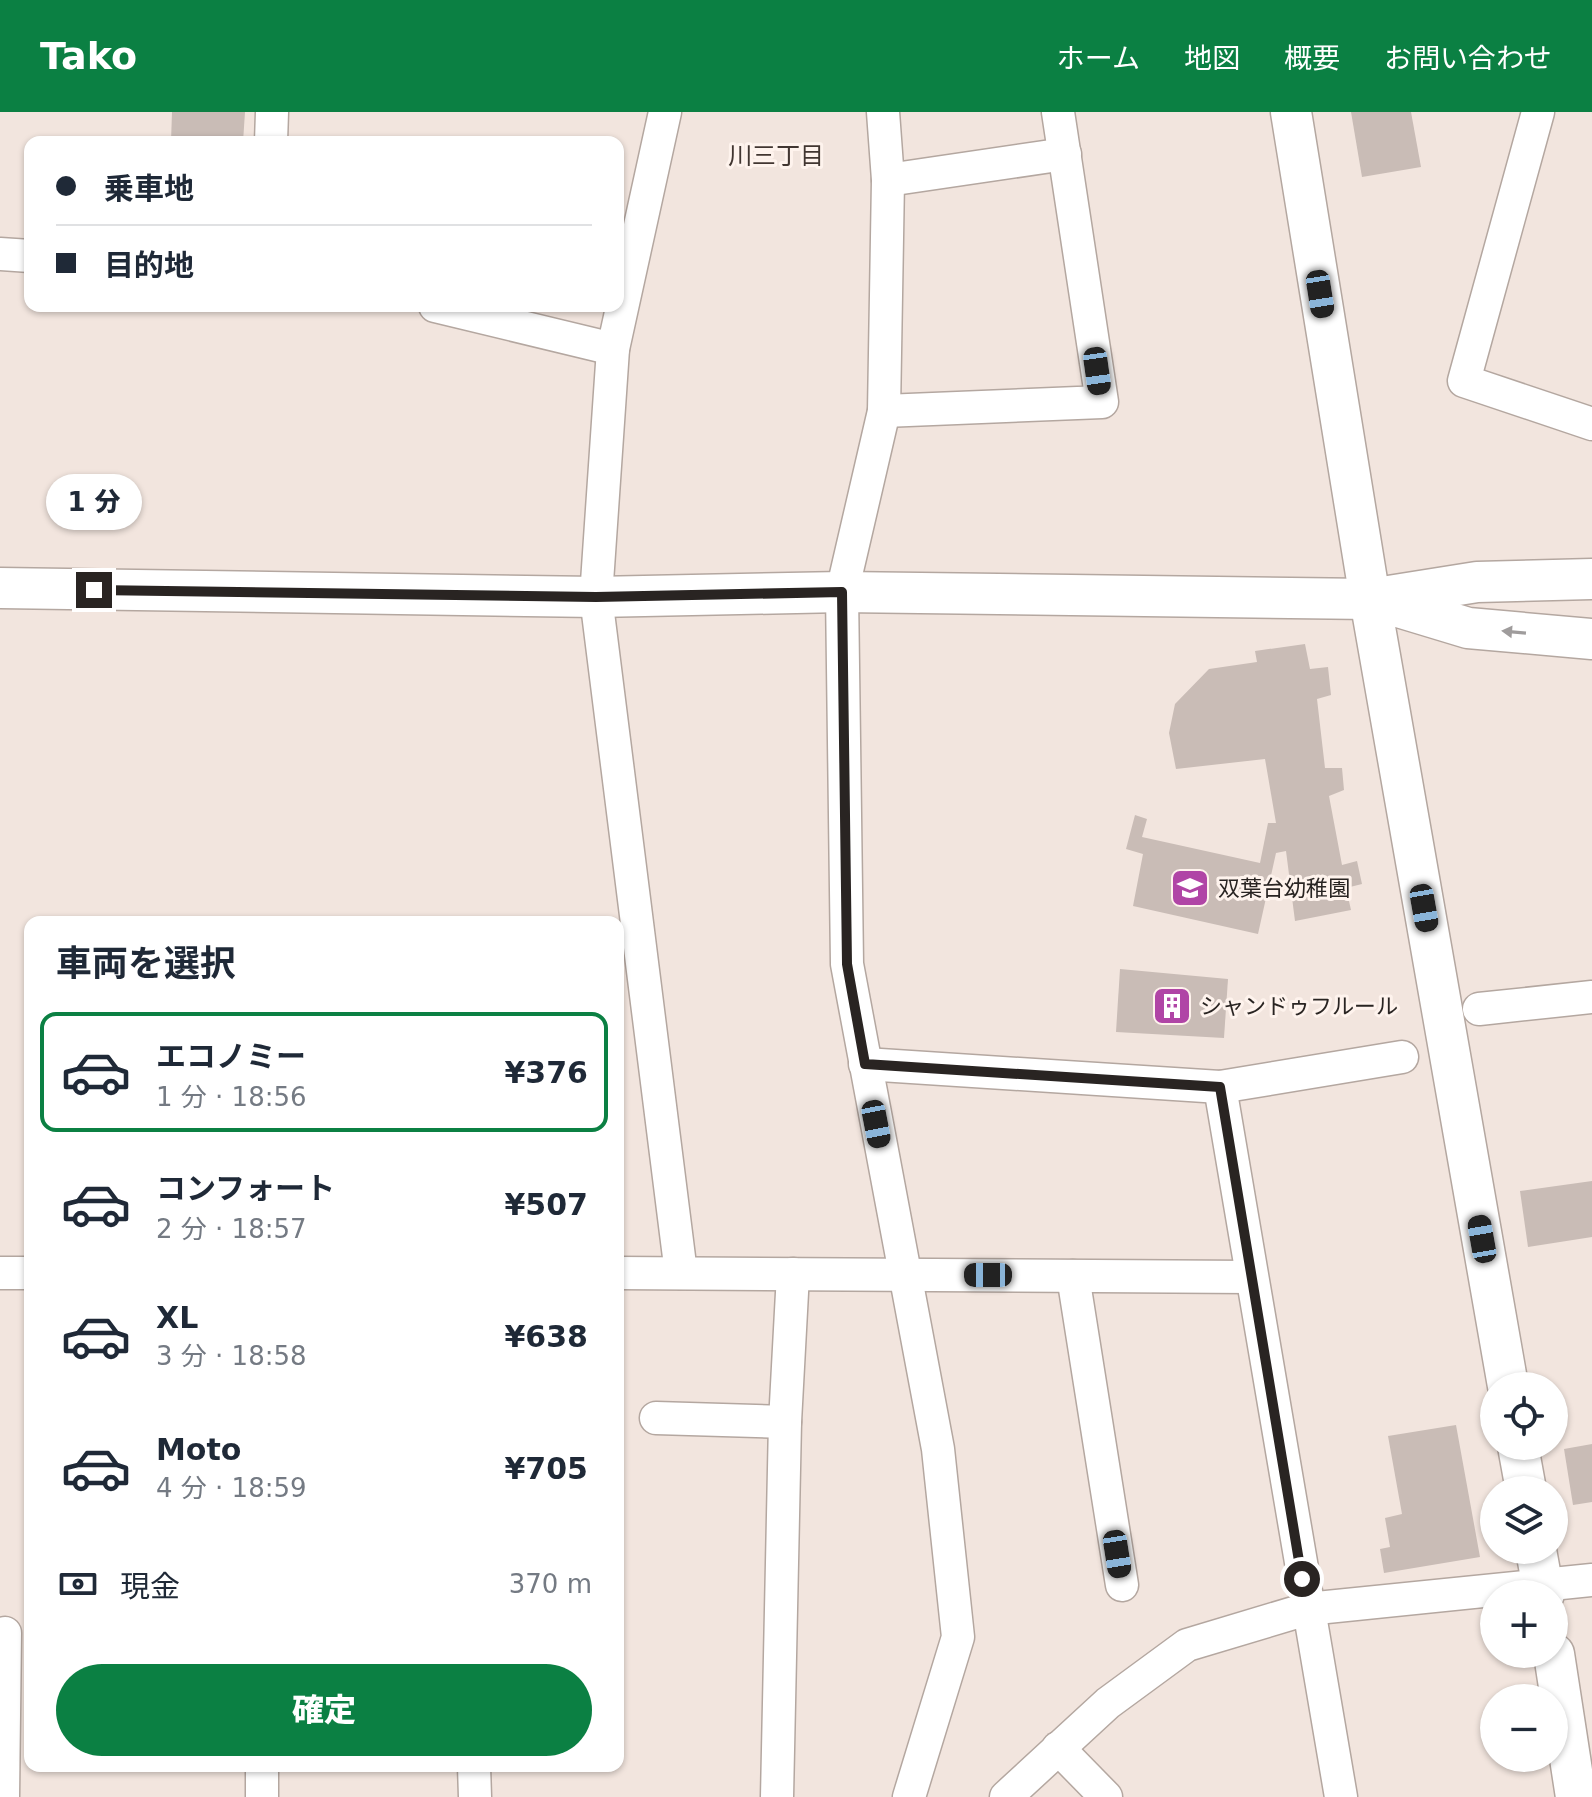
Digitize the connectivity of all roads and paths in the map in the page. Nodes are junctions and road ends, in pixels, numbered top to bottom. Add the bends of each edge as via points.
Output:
1 (272, 112) edge
2 (665, 112) edge
3 (883, 112) edge
4 (1058, 112) edge
5 (1291, 112) edge
6 (1538, 112) edge
7 (271, 136) edge
8 (1065, 154) junction
9 (888, 180) junction
10 (0, 254) edge
11 (24, 256) edge
12 (624, 299) edge
13 (460, 312) edge
14 (621, 312) edge
15 (613, 349) junction
16 (884, 411) junction
17 (1592, 424) edge
18 (1592, 579) edge
19 (0, 588) edge
20 (842, 592) junction
21 (596, 597) junction
22 (1370, 599) junction
23 (1592, 639) edge
24 (1592, 997) edge
25 (1479, 1009) dead end
26 (1402, 1057) dead end
27 (865, 1064) junction
28 (1220, 1087) junction
29 (0, 1273) edge
30 (24, 1273) edge
31 (624, 1273) edge
32 (681, 1273) junction
33 (793, 1274) junction
34 (904, 1275) junction
35 (1073, 1276) junction
36 (1251, 1277) junction
37 (1506, 1372) edge
38 (656, 1418) dead end
39 (785, 1422) junction
40 (1541, 1576) edge
41 (1592, 1580) edge
42 (1122, 1585) dead end
43 (1307, 1609) junction
44 (12, 1633) edge
45 (1556, 1668) edge
46 (1058, 1748) junction
47 (2, 1755) edge
48 (262, 1772) edge
49 (474, 1772) edge
50 (3, 1797) edge
51 (262, 1797) edge
52 (475, 1797) edge
53 (777, 1797) edge
54 (909, 1797) edge
55 (1006, 1797) edge
56 (1106, 1797) edge
57 (1341, 1797) edge
58 (1576, 1797) edge

1 - 7 street
2 - 12 street
3 - 9 street
4 - 8 street
5 - 22 street
6 - 17 street via 1464,381
8 - 9 street
8 - 16 street via 1102,402
9 - 16 street
10 - 11 street
13 - 15 street
14 - 15 street
15 - 21 street
16 - 20 street
18 - 22 street via 1477,582
19 - 21 street
20 - 21 street
20 - 22 street
20 - 27 street via 847,964
21 - 32 street
23 -> 22 street via 1468,628
22 - 37 street
24 - 25 street
26 - 28 street
27 - 28 street
27 - 34 street
28 - 36 street
29 - 30 street
31 - 32 street
32 - 33 street
33 - 34 street
33 - 39 street
34 - 35 street
34 - 54 street via 938,1449 958,1637
35 - 36 street
35 - 42 street
36 - 43 street
38 - 39 street
39 - 53 street
40 - 41 street
40 - 43 street
43 - 46 street via 1187,1645
43 - 57 street
44 - 47 street
45 - 58 street
46 - 55 street
46 - 56 street
47 - 50 street
48 - 51 street
49 - 52 street

